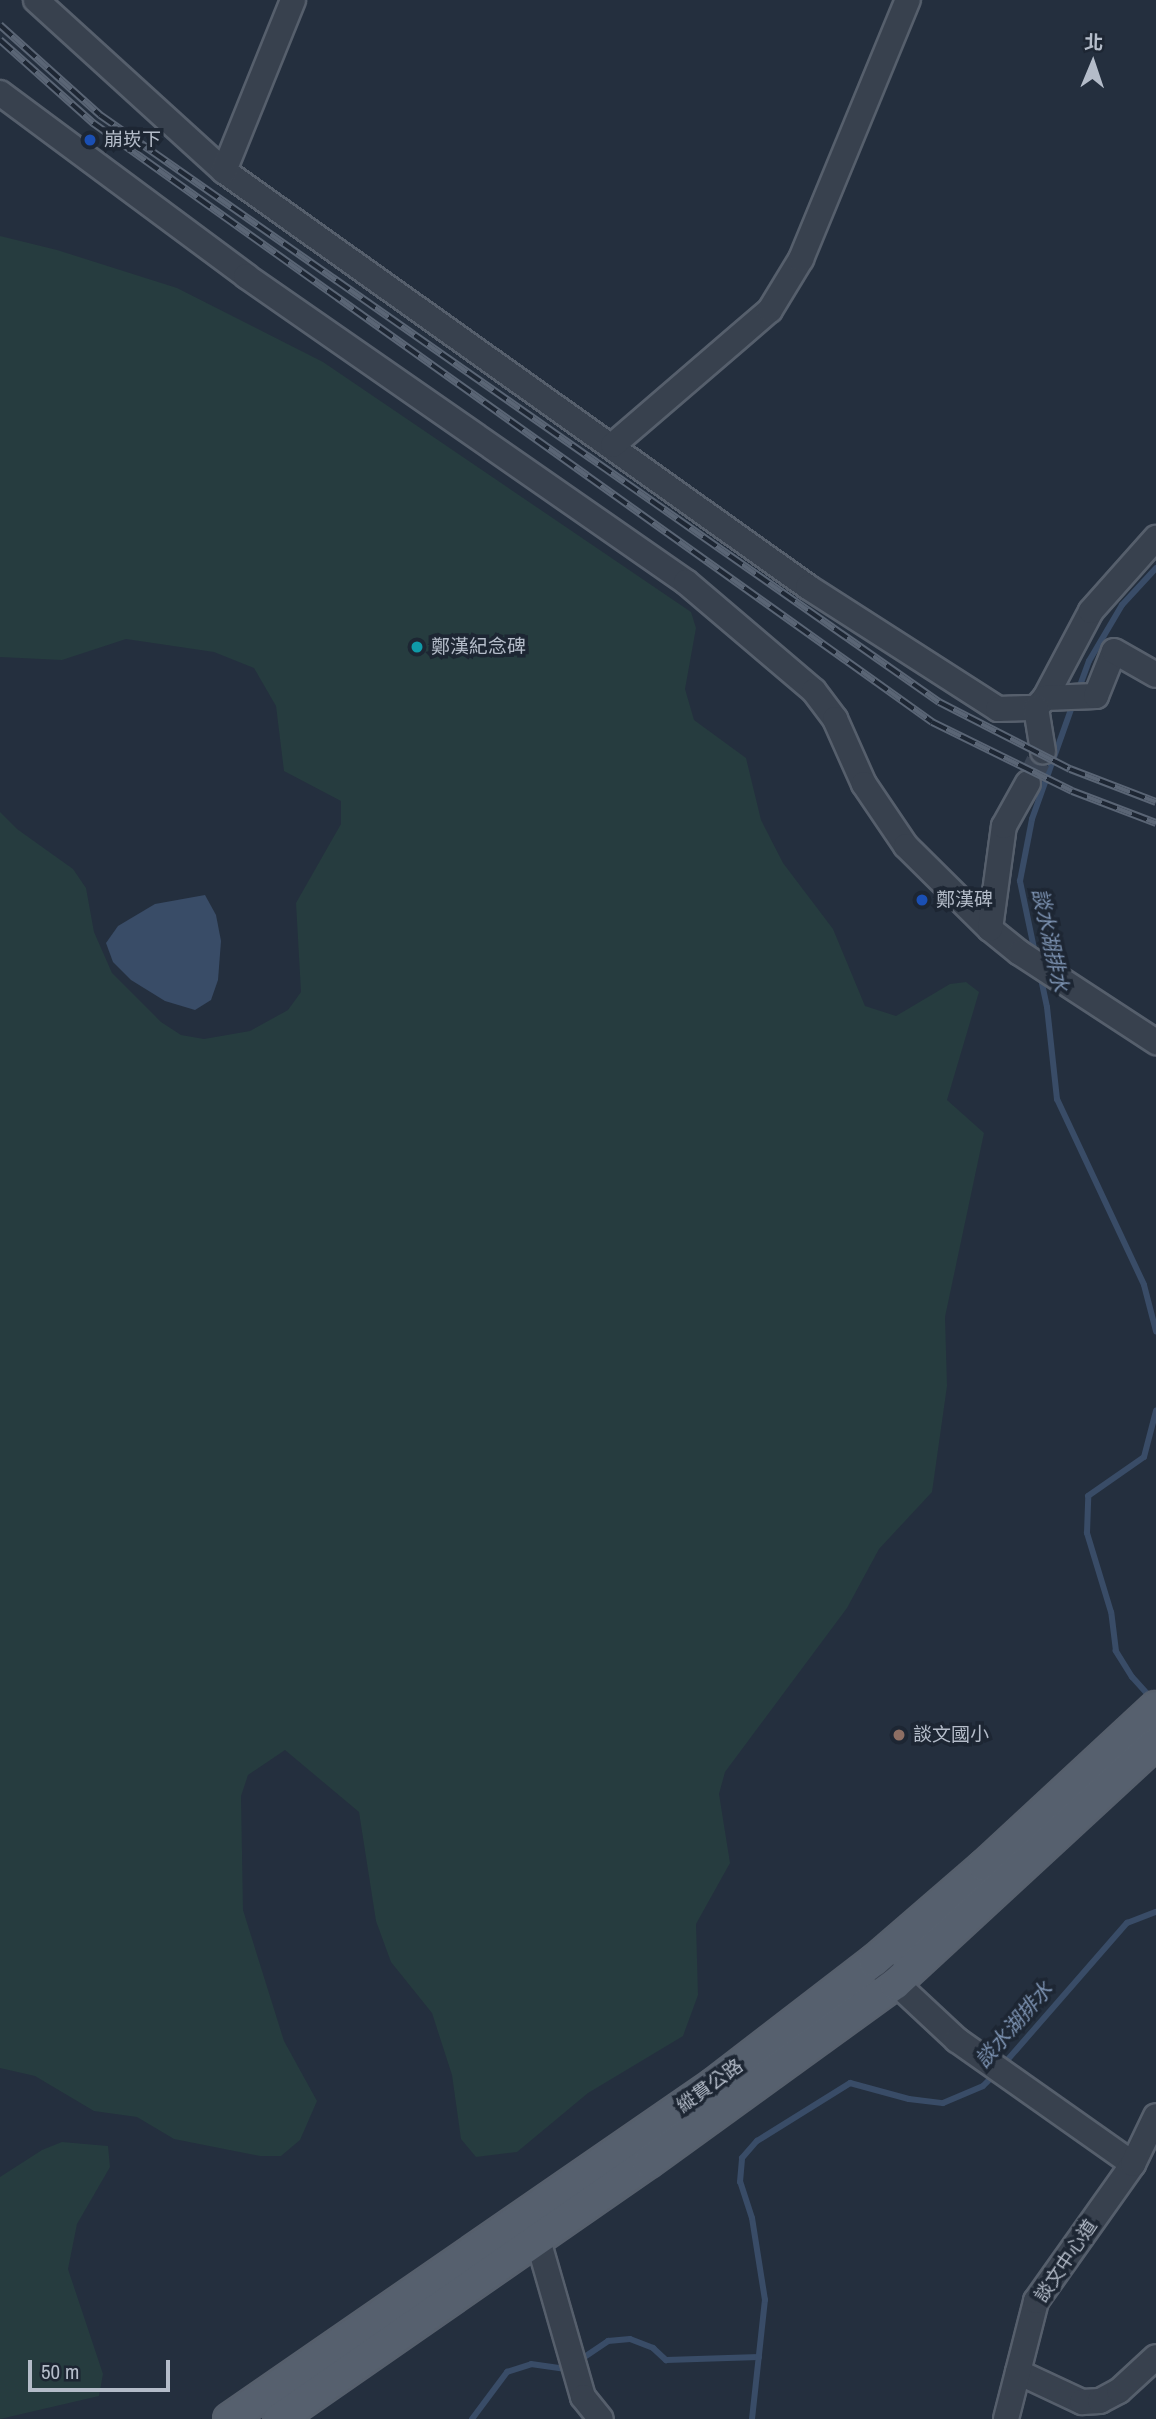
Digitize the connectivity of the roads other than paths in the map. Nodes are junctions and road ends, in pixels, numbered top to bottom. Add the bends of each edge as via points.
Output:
1 (36, 0) edge
2 (293, 0) edge
3 (908, 0) edge
4 (0, 93) edge
5 (223, 171) junction
6 (613, 446) junction
7 (1156, 538) edge
8 (1156, 675) edge
9 (1046, 701) junction
10 (1043, 751) tunnel mouth
11 (1028, 783) tunnel mouth
12 (990, 929) junction
13 (1156, 1042) edge
14 (1156, 1707) edge
15 (1156, 1744) edge
16 (994, 1875) junction
17 (874, 1961) junction
18 (895, 1984) junction
19 (1156, 2116) edge
20 (1133, 2164) junction
21 (528, 2229) junction
22 (1156, 2357) edge
23 (1018, 2372) junction
24 (229, 2419) edge
25 (279, 2419) edge
26 (601, 2419) edge
27 (1006, 2419) edge

1 - 5 street
2 - 5 street
3 - 6 street via 801,259 770,310
4 - 12 street via 246,276 687,582 814,691 835,719 864,784 906,846
5 - 6 street
6 - 9 street via 808,587 998,709
7 - 9 street via 1091,611
8 - 9 street via 1114,651 1096,696
9 - 10 street
11 - 12 street via 1004,826
12 - 13 street
14 - 16 main road, 縱貫公路
15 - 16 main road, 縱貫公路
16 - 17 main road, 縱貫公路
16 - 18 main road, 縱貫公路
17 - 18 street
17 - 21 main road, 縱貫公路
18 - 20 street via 957,2039
18 - 21 main road, 縱貫公路
19 - 20 street, 談文中心道
20 - 23 street, 談文中心道 via 1036,2301
21 - 24 main road, 縱貫公路
21 - 25 main road, 縱貫公路
21 - 26 street via 583,2397
22 - 23 street via 1119,2391 1100,2401 1082,2402
23 - 27 street, 談文中心道

